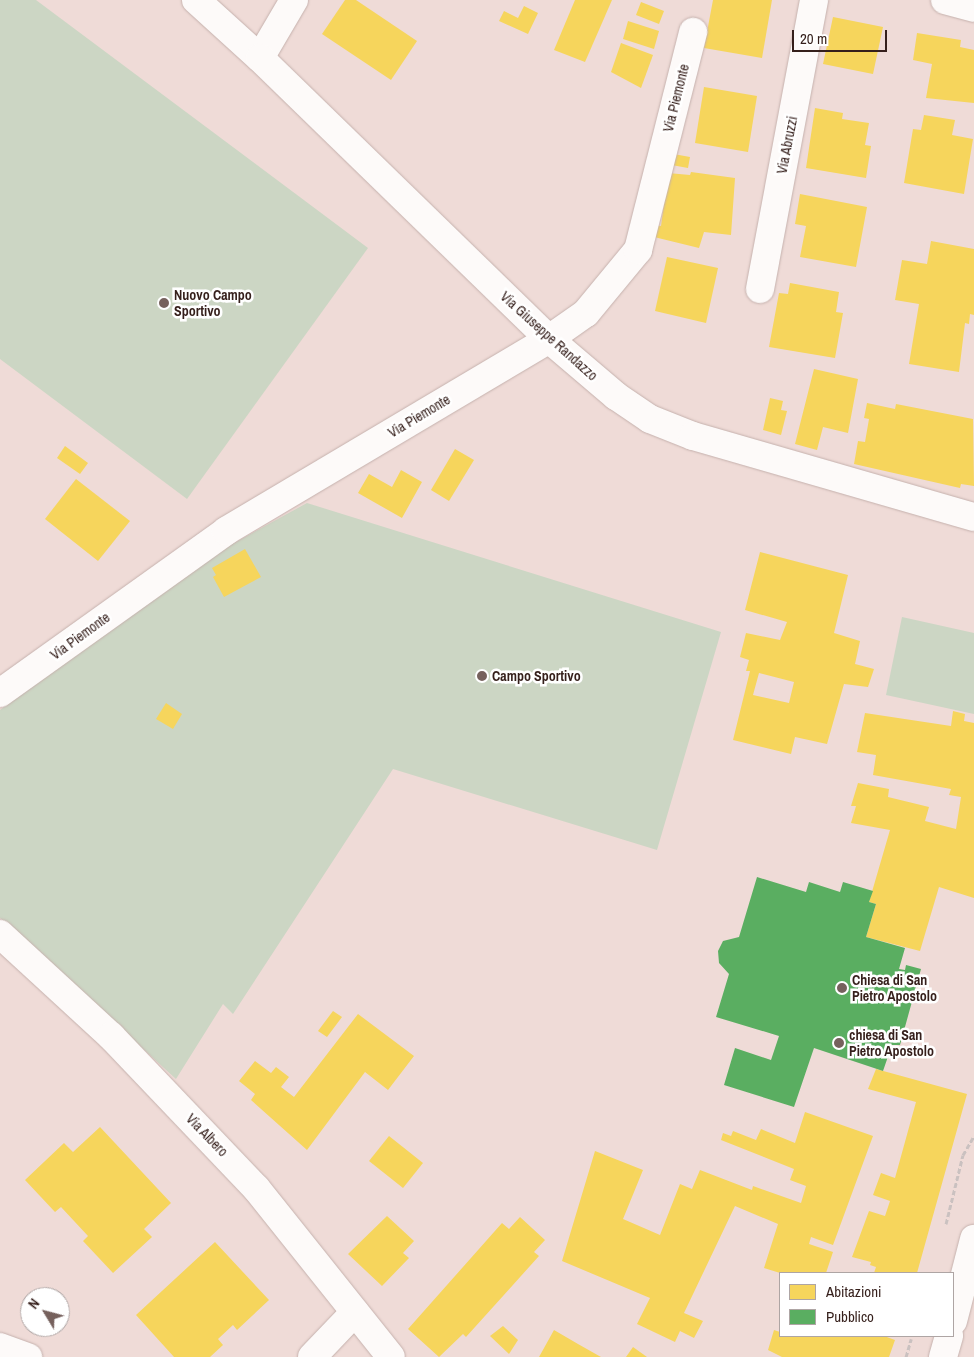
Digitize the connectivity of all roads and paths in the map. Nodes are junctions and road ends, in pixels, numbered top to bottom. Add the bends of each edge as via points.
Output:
1 (196, 0) edge
2 (294, 0) edge
3 (814, 0) edge
4 (945, 0) edge
5 (974, 8) edge
6 (692, 32) dead end
7 (260, 58) junction
8 (760, 289) dead end
9 (549, 339) junction
10 (974, 517) edge
11 (0, 693) edge
12 (0, 934) edge
13 (974, 1136) edge
14 (944, 1233) dead end
15 (974, 1238) edge
16 (355, 1312) junction
17 (954, 1318) edge
18 (949, 1337) edge
19 (911, 1339) dead end
20 (0, 1347) edge
21 (28, 1357) edge
22 (312, 1357) edge
23 (391, 1357) edge
24 (906, 1357) edge
25 (943, 1357) edge

1 - 7 street, Via Giuseppe Randazzo
2 - 7 street
3 - 8 street, Via Abruzzi
4 - 5 street
6 - 9 street, Via Piemonte via 638,250 586,313
7 - 9 street, Via Giuseppe Randazzo
9 - 10 street, Via Giuseppe Randazzo via 616,396 667,426
9 - 11 street, Via Piemonte via 226,531
12 - 16 street, Via Albero via 111,1036 214,1142 256,1188
13 - 14 path via 962,1155
15 - 17 street
16 - 22 street
16 - 23 street, Via Albero
18 - 25 street
19 - 24 path
20 - 21 street

